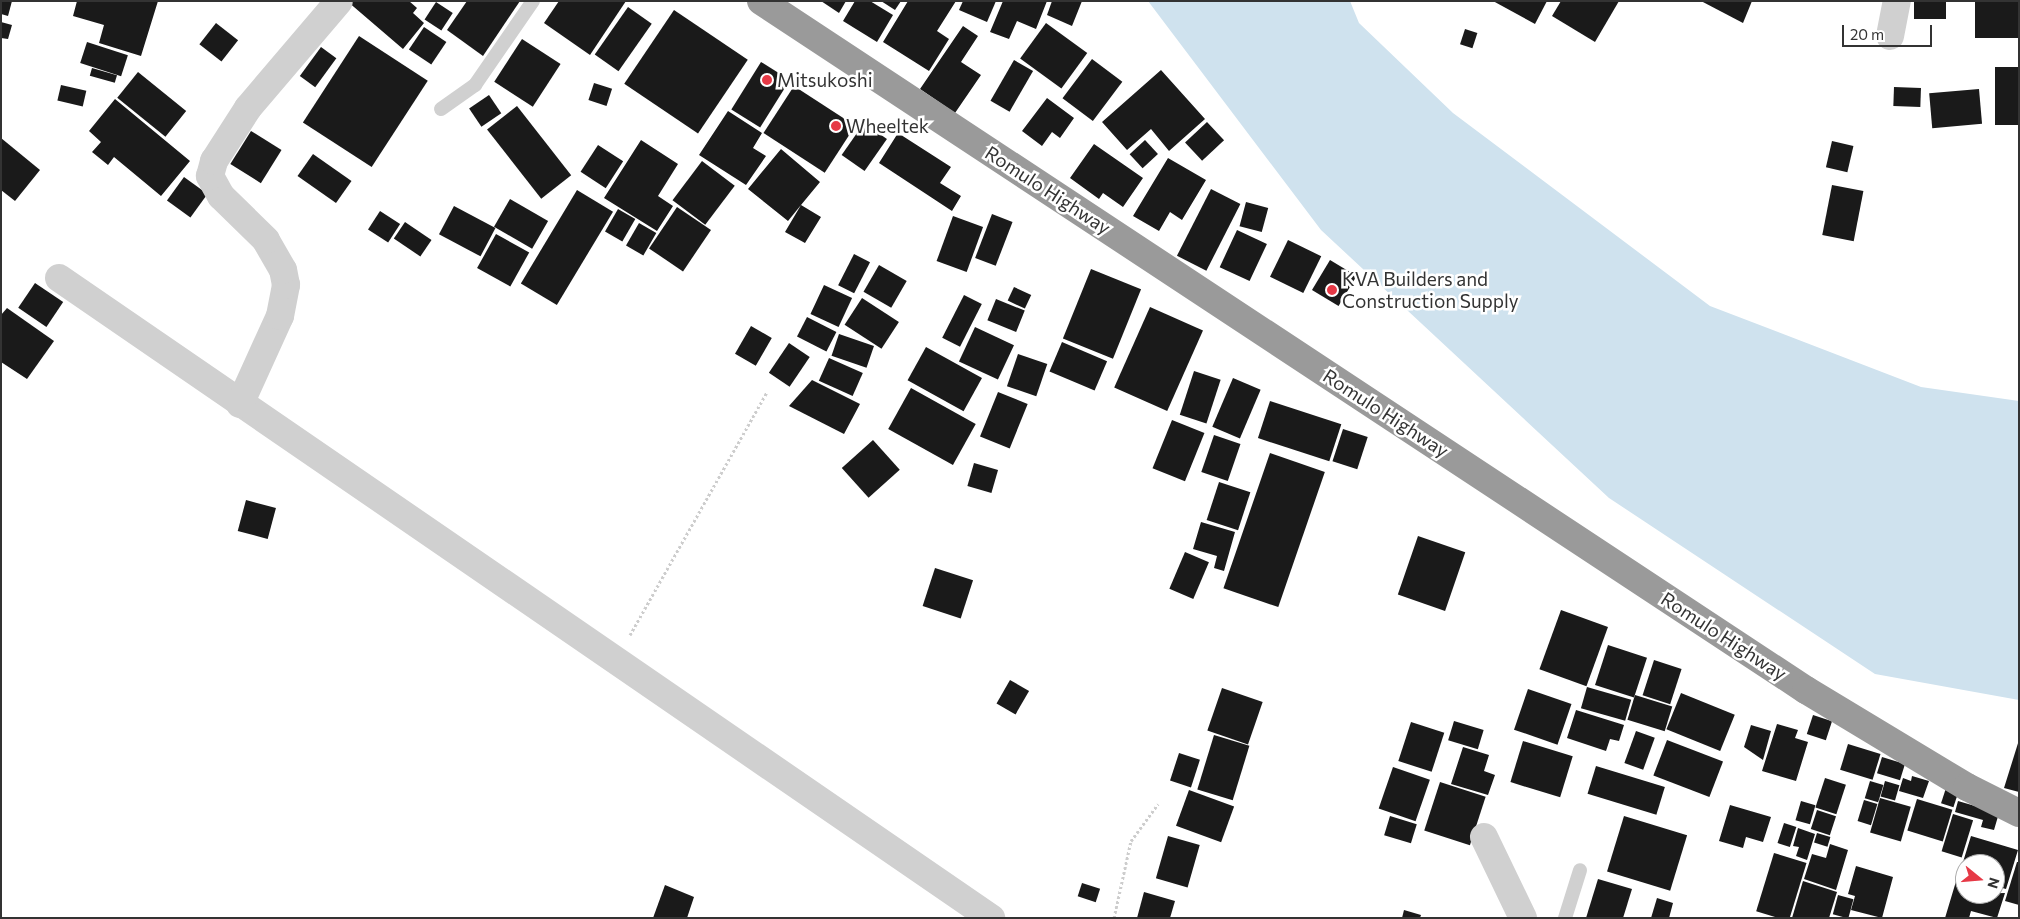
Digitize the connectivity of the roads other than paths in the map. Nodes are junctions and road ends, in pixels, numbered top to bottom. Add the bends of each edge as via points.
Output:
1 (339, 1) edge
2 (533, 1) edge
3 (761, 1) edge
4 (1897, 1) edge
5 (1890, 36) dead end
6 (441, 109) dead end
7 (58, 278) dead end
8 (240, 404) junction
9 (2019, 813) edge
10 (1484, 837) dead end
11 (1580, 870) dead end
12 (990, 918) edge
13 (1523, 918) edge
14 (1565, 918) edge

1 - 8 street via 248,108 214,161 210,176 222,196 276,255 286,285 280,316
2 - 6 lane via 475,85
3 - 9 highway, Romulo Highway via 1806,690 1967,788
4 - 5 street
7 - 8 street
8 - 12 street
10 - 13 street
11 - 14 lane

